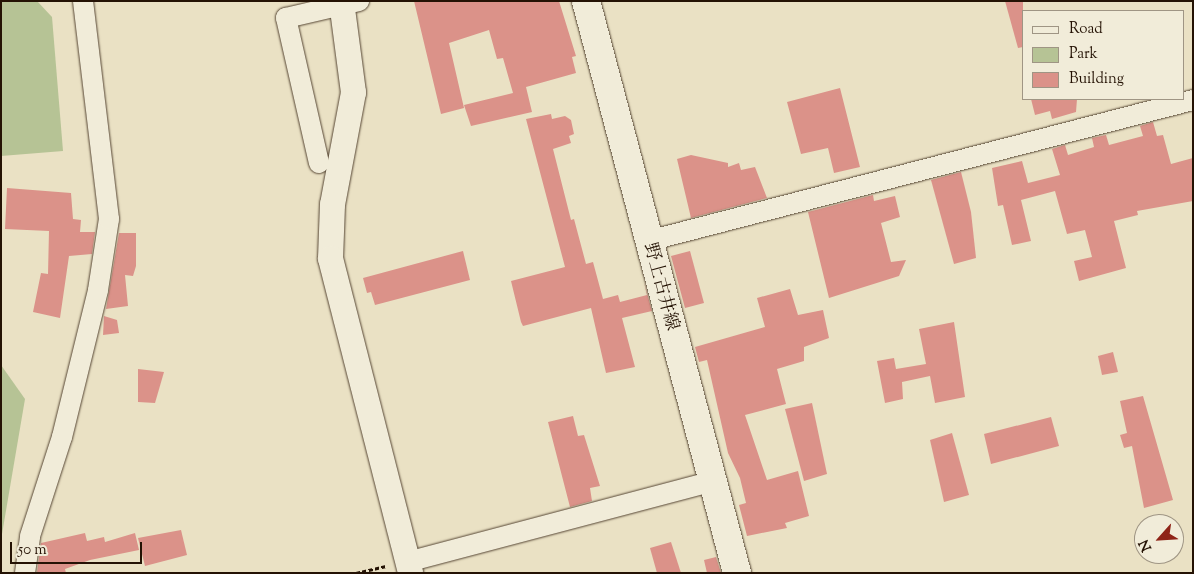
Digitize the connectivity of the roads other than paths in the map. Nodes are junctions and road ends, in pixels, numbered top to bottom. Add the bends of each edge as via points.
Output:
1 (83, 1) edge
2 (586, 1) edge
3 (347, 3) edge
4 (1193, 100) edge
5 (319, 163) dead end
6 (648, 241) junction
7 (713, 481) junction
8 (409, 567) edge
9 (24, 573) edge
10 (737, 573) edge

1 - 9 street via 109,219 98,290 62,437 30,536
2 - 6 main road, 野上古井線
3 - 5 street via 286,18
3 - 8 street via 353,92 332,204 330,258
4 - 6 street
6 - 7 main road, 野上古井線
7 - 8 street
7 - 10 main road, 野上古井線

